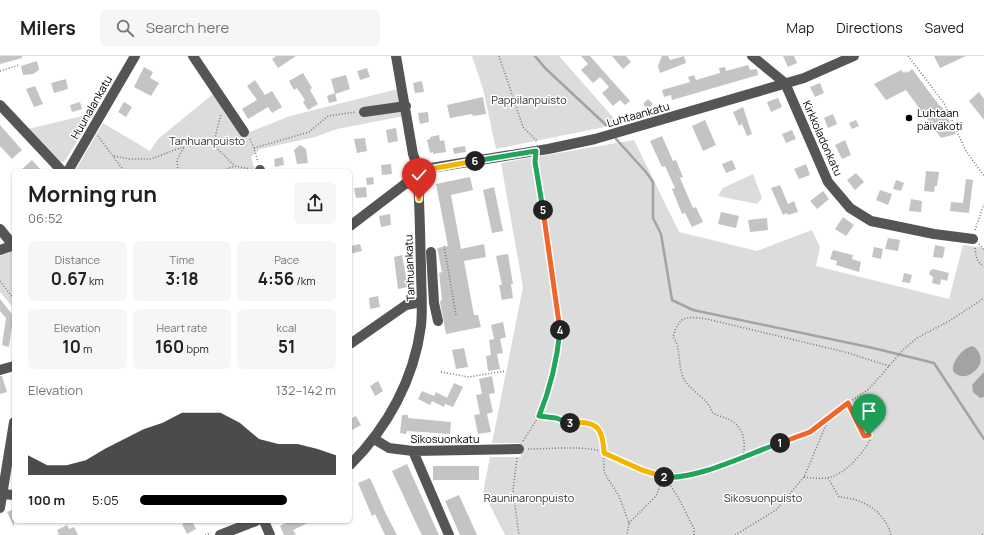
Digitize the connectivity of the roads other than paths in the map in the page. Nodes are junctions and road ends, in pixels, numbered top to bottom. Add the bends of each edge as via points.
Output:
1 (135, 56) edge
2 (193, 56) edge
3 (396, 56) edge
4 (752, 56) edge
5 (854, 56) edge
6 (785, 83) junction
7 (0, 105) edge
8 (406, 106) junction
9 (364, 112) road end
10 (244, 132) road end
11 (60, 169) edge
12 (69, 169) edge
13 (423, 172) junction
14 (418, 182) junction
15 (352, 224) edge
16 (0, 229) edge
17 (973, 239) road end
18 (12, 244) edge
19 (12, 245) edge
20 (0, 250) edge
21 (431, 252) dead end
22 (422, 302) junction
23 (438, 321) dead end
24 (352, 343) edge
25 (12, 367) edge
26 (0, 370) edge
27 (12, 434) edge
28 (374, 439) junction
29 (519, 449) road end
30 (413, 451) junction
31 (352, 463) edge
32 (2, 494) junction
33 (12, 495) edge
34 (0, 508) edge
35 (251, 523) edge
36 (265, 523) edge
37 (220, 535) edge
38 (270, 535) edge
39 (449, 535) edge

1 - 12 street, Huunalankatu
2 - 10 street
3 - 8 street
4 - 6 street, Kirkkoladonkatu
5 - 6 street, Luhtaankatu via 818,73
6 - 13 street, Luhtaankatu via 595,139 430,168
6 - 17 street, Kirkkoladonkatu via 828,182 850,208 871,221
7 - 11 street
8 - 9 street
8 - 13 street via 414,157
13 - 14 street, Tanhuankatu
14 - 15 street via 405,184
14 - 22 street, Tanhuankatu
16 - 18 street
19 - 20 street
21 - 23 street via 434,303
22 - 24 street via 406,305
22 - 28 street, Tanhuankatu via 419,336 411,370 392,411
25 - 26 street
27 - 32 street
28 - 30 street, Sikosuonkatu via 389,448
28 - 31 street, Tanhuankatu
29 - 30 street, Sikosuonkatu
30 - 39 street
32 - 33 street
32 - 34 street
35 - 37 street
36 - 38 street

